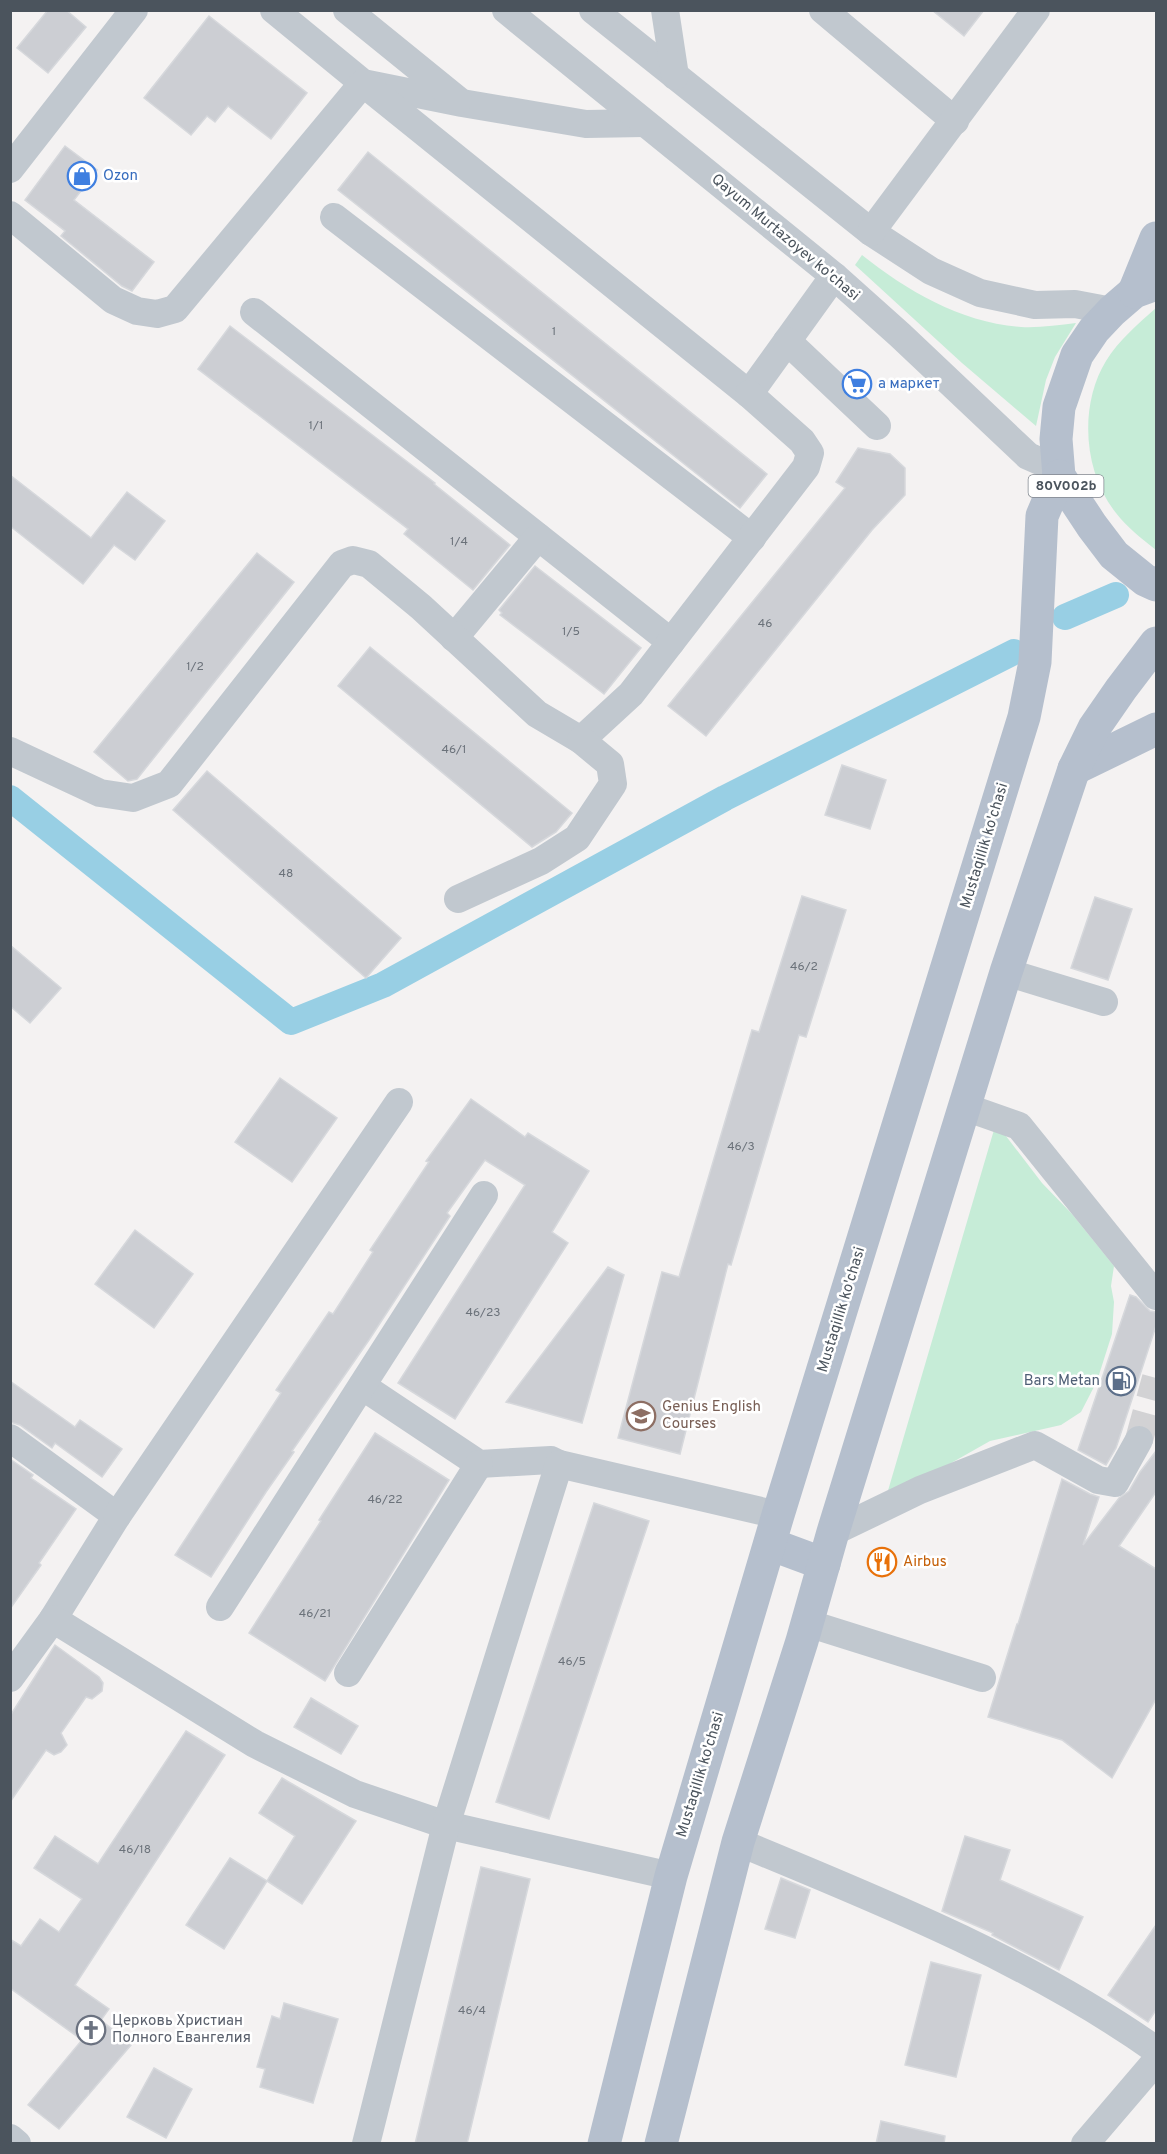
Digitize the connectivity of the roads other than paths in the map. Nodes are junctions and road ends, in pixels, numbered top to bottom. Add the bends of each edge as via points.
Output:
1 (134, 10) edge
2 (274, 10) edge
3 (347, 10) edge
4 (506, 10) edge
5 (593, 10) edge
6 (666, 10) edge
7 (823, 10) edge
8 (1036, 10) edge
9 (675, 76) junction
10 (363, 83) junction
11 (462, 103) junction
12 (955, 121) junction
13 (644, 123) junction
14 (10, 169) edge
15 (10, 215) edge
16 (334, 217) dead end
17 (871, 232) junction
18 (1156, 238) edge
19 (834, 276) junction
20 (1134, 296) edge
21 (254, 312) dead end
22 (787, 341) junction
23 (749, 394) junction
24 (877, 426) dead end
25 (1059, 473) junction
26 (538, 537) junction
27 (752, 538) junction
28 (1156, 585) edge
29 (454, 638) junction
30 (671, 642) junction
31 (1156, 643) edge
32 (1156, 729) edge
33 (581, 740) junction
34 (10, 751) edge
35 (1074, 769) junction
36 (458, 898) dead end
37 (1006, 972) junction
38 (1104, 1002) dead end
39 (399, 1102) dead end
40 (965, 1107) junction
41 (484, 1195) dead end
42 (1156, 1296) edge
43 (362, 1386) junction
44 (10, 1438) edge
45 (1138, 1440) tunnel mouth
46 (479, 1464) junction
47 (559, 1464) junction
48 (117, 1516) junction
49 (774, 1530) junction
50 (833, 1532) junction
51 (825, 1564) junction
52 (220, 1607) dead end
53 (53, 1619) junction
54 (807, 1623) junction
55 (348, 1673) dead end
56 (10, 1678) edge
57 (982, 1678) dead end
58 (446, 1825) junction
59 (738, 1842) junction
60 (670, 1876) junction
61 (1156, 2050) edge
62 (1156, 2061) edge
63 (10, 2138) edge
64 (17, 2144) edge
65 (366, 2144) edge
66 (604, 2144) edge
67 (661, 2144) edge
68 (1085, 2144) edge

1 - 14 street
2 - 10 street
3 - 11 street
4 - 13 street, Qayum Murtazoyev ko'chasi
5 - 9 street
6 - 9 street
7 - 12 street
8 - 12 street
9 - 17 street
10 - 11 street
10 - 15 street via 175,309 147,313 113,300
10 - 23 street
11 - 13 street via 586,124
12 - 17 street
13 - 19 street, Qayum Murtazoyev ko'chasi
16 - 27 street
17 - 20 street via 931,271 980,293 1035,305
18 - 20 main road, 80V002b
19 - 22 street
19 - 25 street, Qayum Murtazoyev ko'chasi via 1028,456
20 - 25 main road, 80V002b via 1094,330 1077,356 1059,407
21 - 26 street
22 - 23 street
22 - 24 street
23 - 27 street via 802,441 810,453 807,467
25 - 28 main road, 80V002b via 1114,555
25 - 49 main road, Mustaqillik ko'chasi / 80V002b via 1042,516 1035,662 1024,717
26 - 29 street
26 - 30 street
27 - 30 street
29 - 33 street via 537,714
29 - 34 street via 369,564 353,560 342,564 169,784 133,798 100,793
30 - 33 street via 631,694
31 - 35 main road via 1094,728
32 - 35 main road
33 - 36 street via 610,764 614,784 577,838 541,861
35 - 37 main road
37 - 38 street
37 - 40 main road
39 - 48 street
40 - 42 street via 1018,1126
40 - 50 main road
41 - 43 street
43 - 46 street
43 - 52 street
44 - 48 street
45 - 50 street via 1115,1483 1098,1480 1035,1445 920,1490
46 - 47 street via 551,1460
46 - 55 street
47 - 49 street
47 - 58 street
48 - 53 street
49 - 51 main road
49 - 60 main road, Mustaqillik ko'chasi / 80V002b
50 - 51 main road
51 - 54 main road
53 - 56 street
53 - 58 street via 255,1744 356,1794
54 - 57 street
54 - 59 main road
58 - 60 street
58 - 65 street
59 - 61 street via 871,1897 1026,1971 1113,2019
59 - 67 main road
60 - 66 main road, Mustaqillik ko'chasi / 80V002b
62 - 68 street
63 - 64 street

